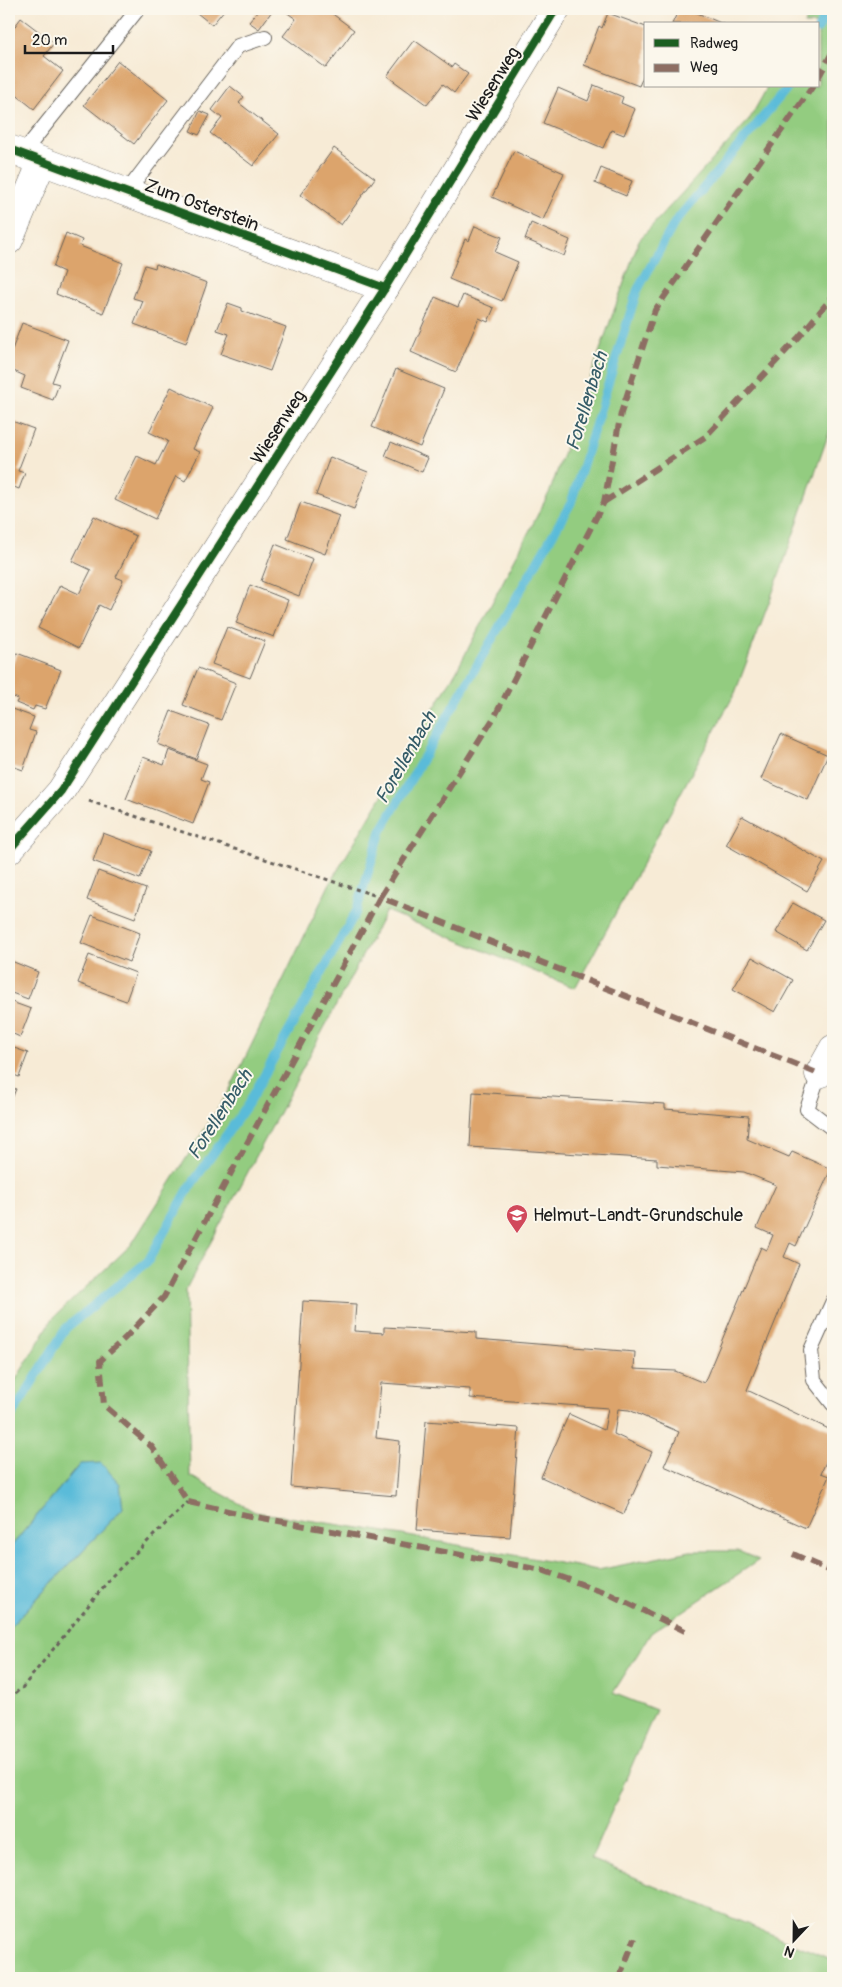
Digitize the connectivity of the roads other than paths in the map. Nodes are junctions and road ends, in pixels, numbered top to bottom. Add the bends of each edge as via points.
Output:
1 (138, 9) edge
2 (556, 9) edge
3 (265, 37) dead end
4 (24, 155) edge
5 (126, 193) junction
6 (9, 240) edge
7 (385, 288) junction
8 (9, 850) edge
9 (833, 1049) edge
10 (819, 1074) joint
11 (833, 1129) edge
12 (833, 1301) edge
13 (833, 1404) edge

1 - 4 lane
2 - 7 street, Wiesenweg
3 - 5 lane via 238,46
4 - 5 street, Zum Osterstein
4 - 6 street
5 - 7 street, Zum Osterstein
7 - 8 street, Wiesenweg via 61,791
9 - 10 street
10 - 11 lane via 807,1109
12 - 13 lane via 811,1350 814,1380

